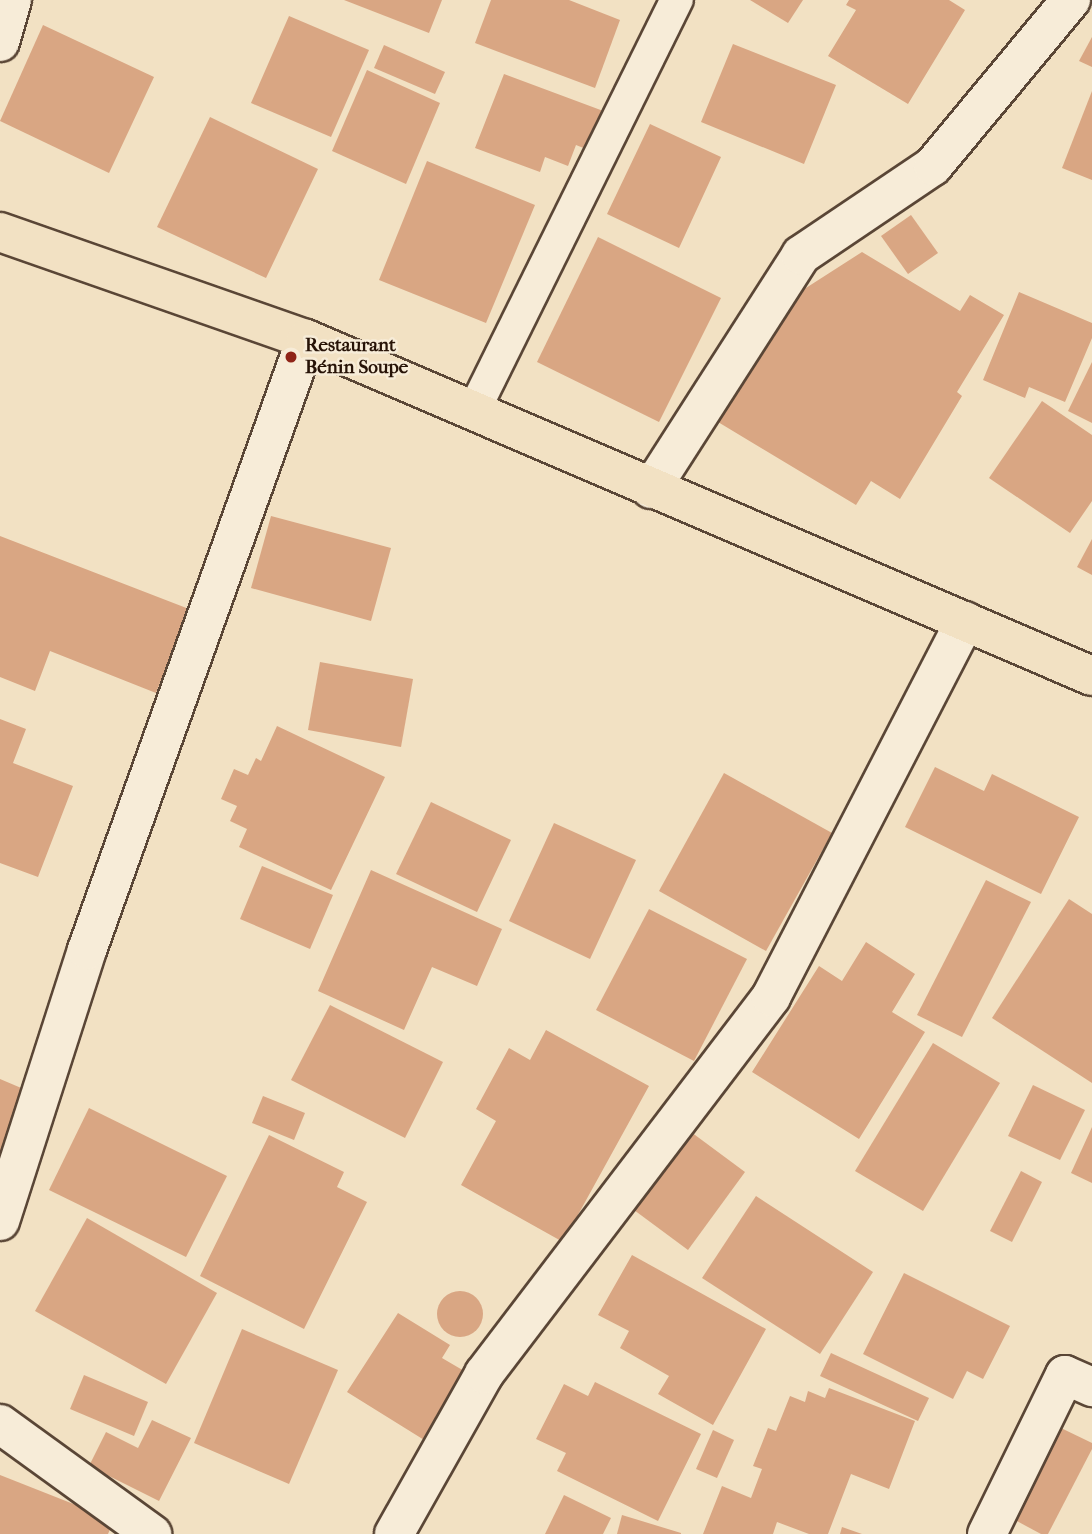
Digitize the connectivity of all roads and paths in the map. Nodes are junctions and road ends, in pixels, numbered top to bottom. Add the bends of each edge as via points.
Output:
1 (12, 0) edge
2 (677, 0) edge
3 (1071, 0) edge
4 (0, 42) edge
5 (0, 232) edge
6 (306, 339) junction
7 (474, 412) junction
8 (651, 489) junction
9 (965, 621) junction
10 (1092, 676) edge
11 (0, 1221) edge
12 (1092, 1387) edge
13 (0, 1424) edge
14 (152, 1534) edge
15 (394, 1534) edge
16 (987, 1534) edge

1 - 4 street
2 - 7 lane
3 - 8 street via 933,166 801,255
5 - 6 main road
6 - 7 main road
6 - 11 street via 87,950
7 - 8 main road
8 - 9 main road
9 - 10 main road
9 - 15 street via 771,997 484,1374
12 - 16 street via 1065,1375
13 - 14 street

